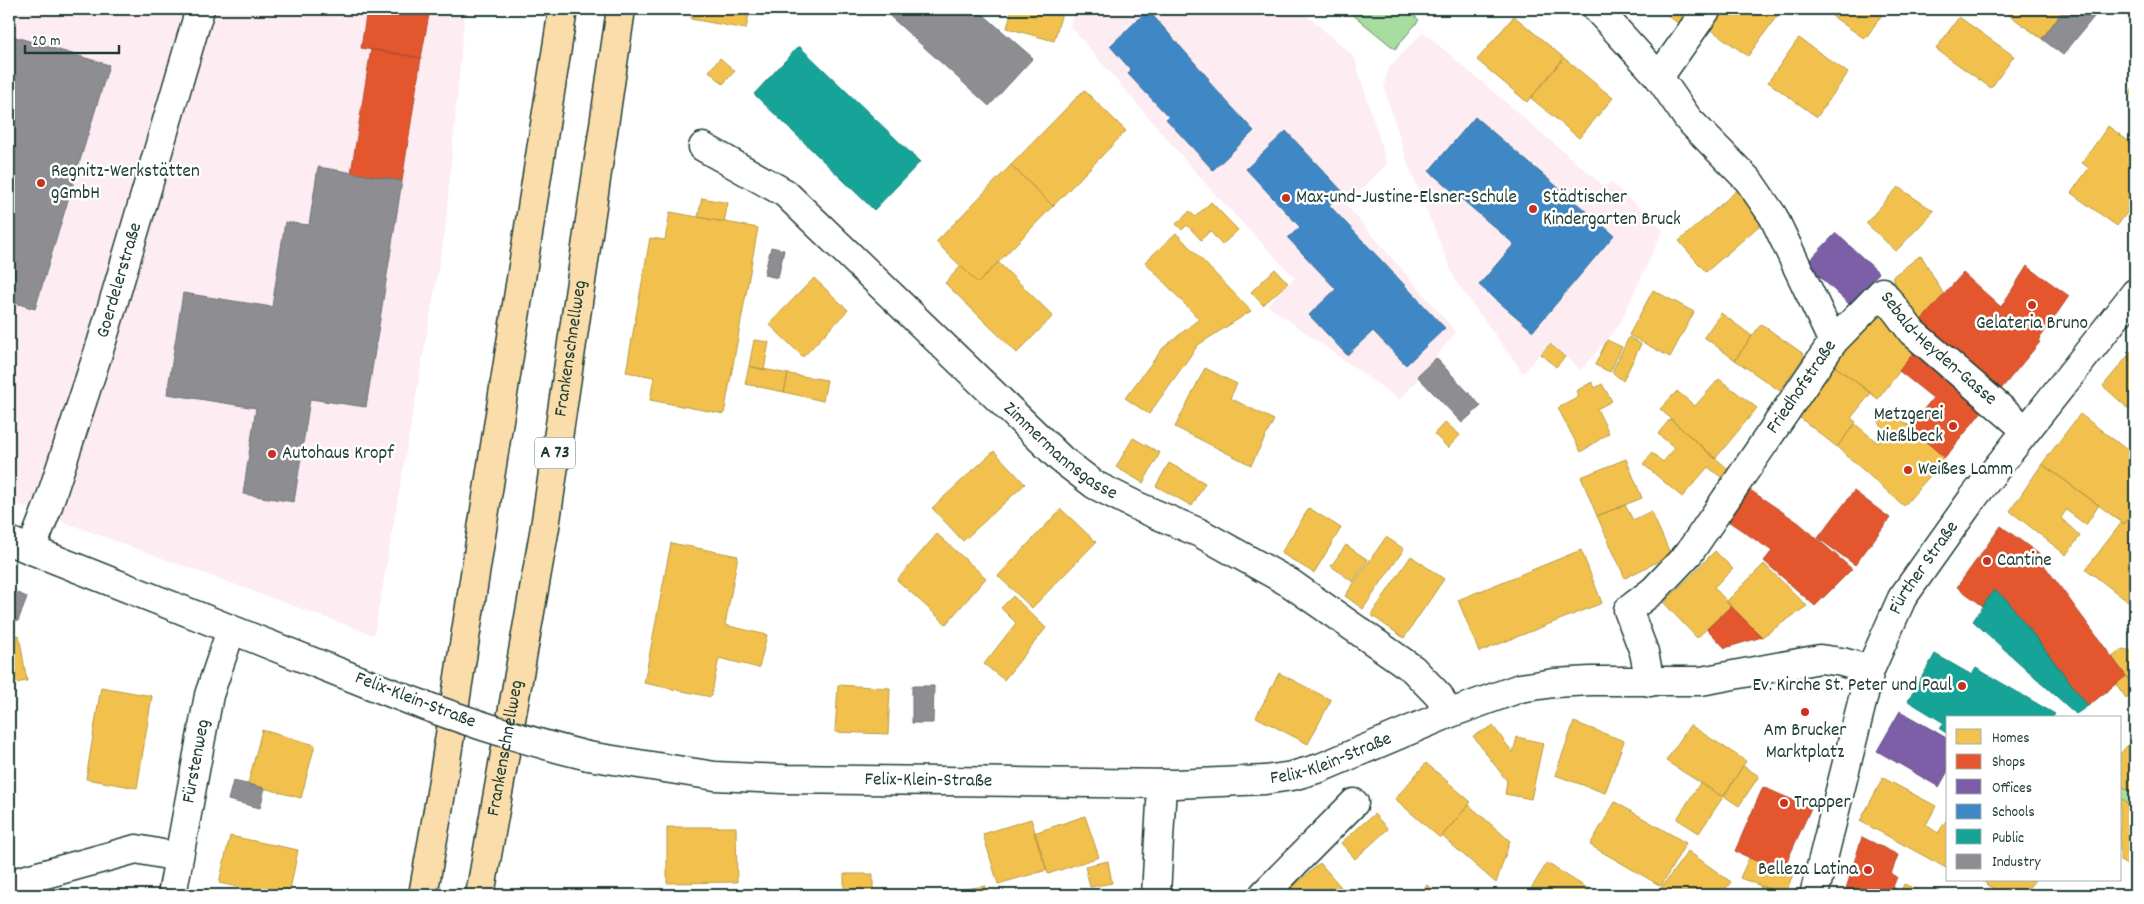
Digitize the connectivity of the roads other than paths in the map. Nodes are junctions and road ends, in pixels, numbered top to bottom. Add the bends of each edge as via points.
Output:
1 (200, 9) edge
2 (563, 9) edge
3 (621, 9) edge
4 (1598, 9) edge
5 (1707, 9) edge
6 (1658, 77) junction
7 (703, 147) dead end
8 (2135, 293) edge
9 (1833, 342) junction
10 (2026, 430) junction
11 (20, 545) edge
12 (231, 630) junction
13 (1870, 670) junction
14 (1650, 682) junction
15 (1448, 714) junction
16 (1162, 784) junction
17 (1354, 803) dead end
18 (178, 857) junction
19 (9, 884) edge
20 (172, 895) edge
21 (423, 895) edge
22 (480, 895) edge
23 (1156, 895) edge
24 (1263, 895) edge
25 (1814, 895) edge

1 - 11 street, Goerdelerstraße via 102,341 47,509
2 - 21 highway
3 - 22 highway, Frankenschnellweg / A 73 via 544,527
4 - 6 street, Friedhofstraße
5 - 6 street
6 - 9 street, Friedhofstraße via 1688,119 1749,181 1773,216
7 - 15 street, Zimmermannsgasse via 785,194 1061,459 1095,485 1200,533 1290,583 1413,669 1439,696
8 - 10 street, Fürther Straße
9 - 10 street, Sebald-Heyden-Gasse via 1882,292 1912,332
9 - 14 street, Friedhofstraße via 1689,553 1654,590 1628,610 1644,652
10 - 13 street, Fürther Straße via 1921,568 1902,598
11 - 12 street, Felix-Klein-Straße
12 - 16 street, Felix-Klein-Straße, bridge via 445,715 588,756 715,776
12 - 18 street, Fürstenweg via 209,695
13 - 14 street, Felix-Klein-Straße via 1820,659 1701,681
13 - 25 street, Fürther Straße
14 - 15 street, Felix-Klein-Straße via 1590,681 1520,688
15 - 16 street, Felix-Klein-Straße via 1354,756 1292,776
16 - 23 street
17 - 24 street
18 - 19 street via 136,849
18 - 20 street, Fürstenweg

